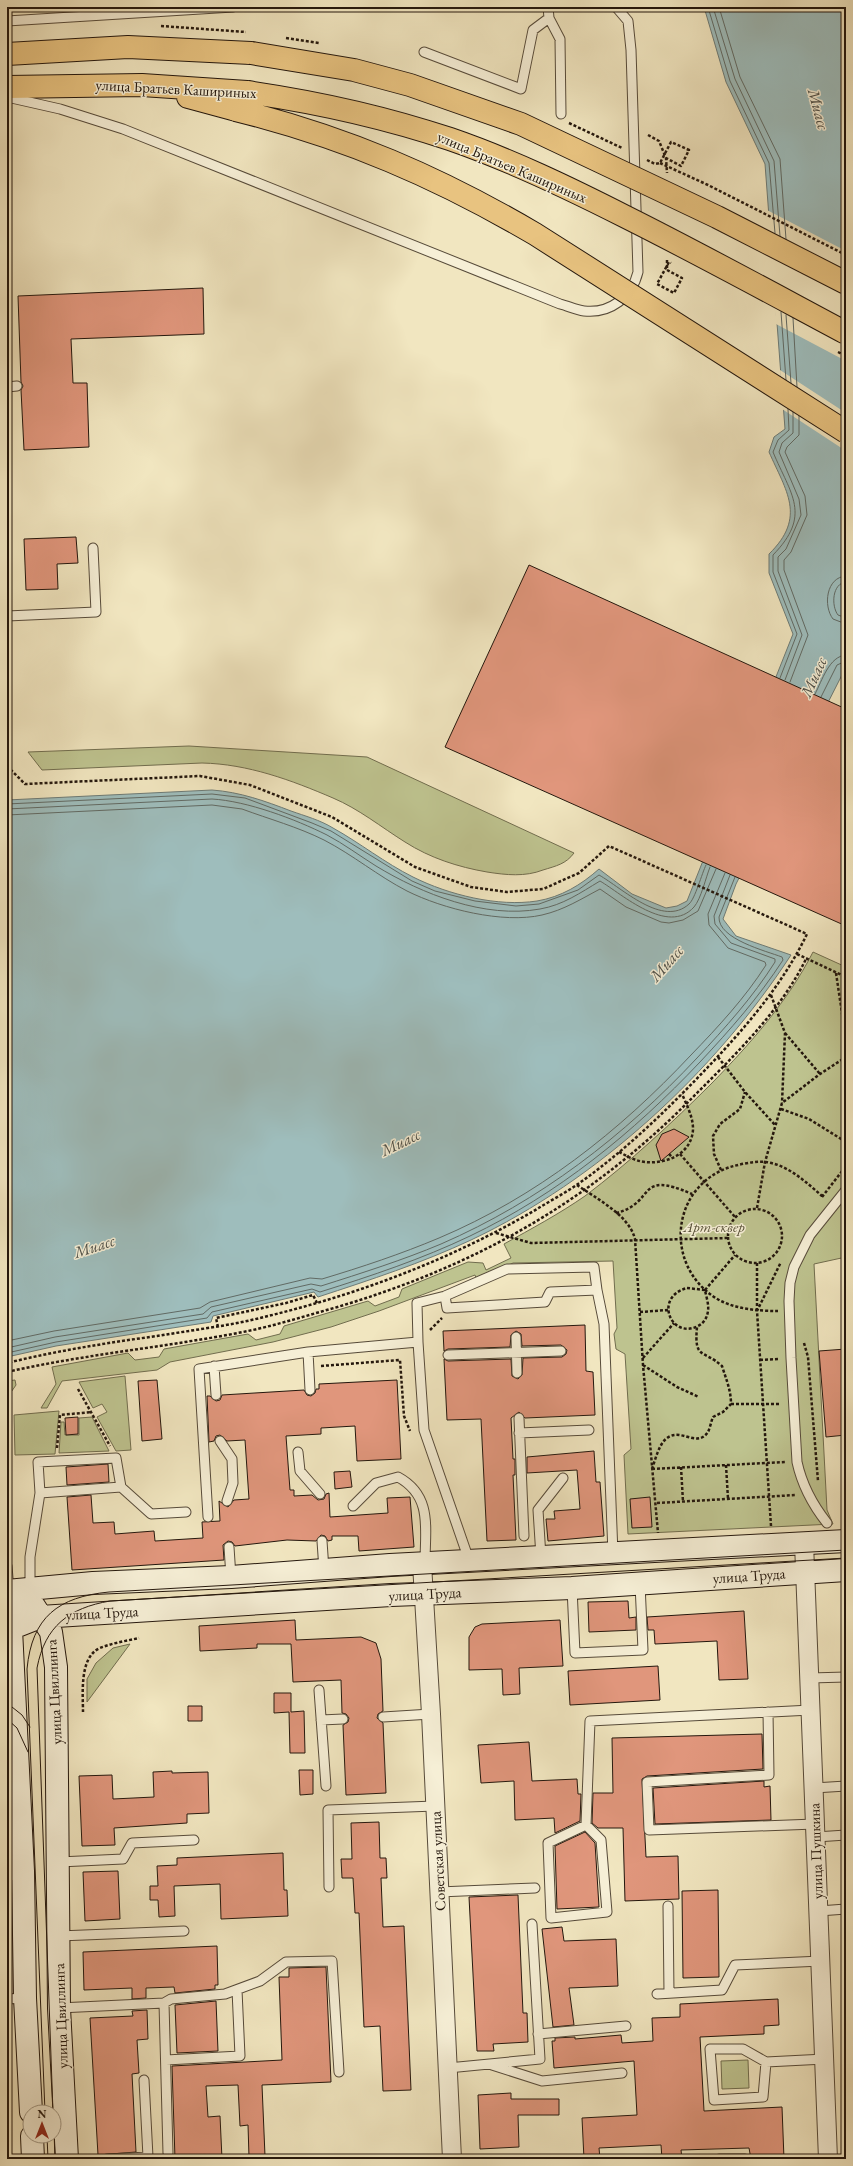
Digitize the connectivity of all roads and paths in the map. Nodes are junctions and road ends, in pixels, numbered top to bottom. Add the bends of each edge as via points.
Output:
1 (233, 7) edge
2 (548, 7) edge
3 (616, 7) edge
4 (549, 18) junction
5 (7, 20) edge
6 (424, 52) dead end
7 (7, 54) edge
8 (7, 87) edge
9 (7, 97) edge
10 (242, 101) junction
11 (561, 114) dead end
12 (647, 129) dead end
13 (846, 255) edge
14 (669, 262) dead end
15 (667, 270) dead end
16 (846, 282) edge
17 (846, 333) edge
18 (17, 386) dead end
19 (7, 387) edge
20 (846, 432) edge
21 (93, 548) dead end
22 (7, 616) edge
23 (7, 766) edge
24 (797, 954) junction
25 (806, 959) junction
26 (836, 973) junction
27 (846, 977) edge
28 (771, 994) junction
29 (776, 1007) junction
30 (785, 1033) junction
31 (846, 1040) edge
32 (718, 1057) junction
33 (846, 1057) edge
34 (725, 1066) junction
35 (820, 1074) junction
36 (745, 1092) junction
37 (682, 1094) junction
38 (782, 1103) junction
39 (687, 1104) junction
40 (781, 1109) junction
41 (775, 1126) junction
42 (846, 1142) edge
43 (619, 1152) junction
44 (669, 1154) dead end
45 (680, 1154) junction
46 (629, 1157) junction
47 (674, 1158) junction
48 (765, 1162) junction
49 (846, 1166) edge
50 (720, 1170) junction
51 (704, 1182) junction
52 (578, 1185) junction
53 (846, 1190) edge
54 (585, 1191) junction
55 (692, 1194) junction
56 (757, 1208) junction
57 (616, 1213) junction
58 (735, 1216) junction
59 (495, 1233) junction
60 (510, 1237) junction
61 (681, 1238) junction
62 (728, 1238) junction
63 (635, 1239) junction
64 (780, 1246) junction
65 (786, 1250) dead end
66 (735, 1255) junction
67 (783, 1257) dead end
68 (757, 1263) junction
69 (597, 1290) junction
70 (705, 1290) junction
71 (445, 1296) junction
72 (317, 1303) junction
73 (447, 1308) junction
74 (668, 1310) junction
75 (757, 1311) junction
76 (640, 1312) junction
77 (674, 1323) junction
78 (218, 1326) junction
79 (697, 1327) junction
80 (516, 1337) dead end
81 (418, 1342) junction
82 (561, 1351) dead end
83 (308, 1352) junction
84 (516, 1353) junction
85 (448, 1355) dead end
86 (643, 1358) junction
87 (7, 1363) edge
88 (643, 1365) junction
89 (214, 1366) junction
90 (316, 1366) dead end
91 (7, 1372) edge
92 (517, 1373) dead end
93 (78, 1389) dead end
94 (310, 1390) dead end
95 (216, 1395) dead end
96 (699, 1396) dead end
97 (811, 1403) dead end
98 (731, 1404) junction
99 (794, 1404) junction
100 (764, 1405) junction
101 (92, 1412) junction
102 (519, 1418) dead end
103 (589, 1430) dead end
104 (519, 1434) junction
105 (412, 1437) dead end
106 (220, 1441) dead end
107 (298, 1452) dead end
108 (116, 1458) junction
109 (56, 1461) junction
110 (797, 1462) junction
111 (767, 1464) junction
112 (726, 1465) junction
113 (681, 1467) junction
114 (652, 1469) junction
115 (563, 1478) dead end
116 (121, 1487) junction
117 (40, 1493) junction
118 (320, 1494) dead end
119 (808, 1494) junction
120 (769, 1497) junction
121 (728, 1499) junction
122 (227, 1501) dead end
123 (683, 1502) junction
124 (657, 1504) junction
125 (353, 1506) dead end
126 (186, 1512) dead end
127 (208, 1517) dead end
128 (827, 1524) dead end
129 (771, 1532) dead end
130 (524, 1536) dead end
131 (659, 1539) dead end
132 (322, 1541) dead end
133 (846, 1541) edge
134 (804, 1543) junction
135 (229, 1546) dead end
136 (613, 1554) junction
137 (541, 1557) junction
138 (470, 1561) junction
139 (423, 1564) junction
140 (7, 1566) edge
141 (324, 1570) junction
142 (846, 1570) edge
143 (806, 1572) junction
144 (231, 1577) junction
145 (640, 1584) junction
146 (572, 1588) junction
147 (18, 1591) edge
148 (423, 1594) junction
149 (40, 1616) junction
150 (9, 1629) edge
151 (139, 1638) dead end
152 (846, 1677) edge
153 (810, 1678) junction
154 (319, 1690) dead end
155 (811, 1710) junction
156 (84, 1712) dead end
157 (768, 1712) junction
158 (431, 1714) junction
159 (383, 1717) dead end
160 (343, 1719) dead end
161 (321, 1720) junction
162 (326, 1786) dead end
163 (846, 1786) edge
164 (814, 1788) junction
165 (435, 1806) junction
166 (586, 1825) junction
167 (816, 1831) junction
168 (846, 1835) edge
169 (194, 1840) dead end
170 (58, 1862) junction
171 (15, 1871) edge
172 (329, 1887) dead end
173 (535, 1888) dead end
174 (440, 1892) junction
175 (668, 1906) dead end
176 (846, 1909) edge
177 (819, 1911) junction
178 (532, 1924) dead end
179 (184, 1931) dead end
180 (59, 1936) junction
181 (821, 1961) junction
182 (237, 1990) junction
183 (669, 1993) junction
184 (657, 1994) dead end
185 (16, 1999) edge
186 (164, 2003) junction
187 (59, 2008) junction
188 (626, 2026) dead end
189 (538, 2034) junction
190 (824, 2059) junction
191 (166, 2060) junction
192 (766, 2062) junction
193 (489, 2064) junction
194 (448, 2068) junction
195 (339, 2072) dead end
196 (622, 2073) dead end
197 (144, 2080) dead end
198 (30, 2104) edge
199 (32, 2144) edge
200 (168, 2153) dead end
201 (33, 2159) edge
202 (66, 2159) edge
203 (107, 2159) edge
204 (452, 2159) edge
205 (719, 2159) edge
206 (745, 2159) edge
207 (828, 2159) edge

1 - 5 lane
2 - 4 lane
3 - 9 lane via 628,21 631,50 638,272 636,283 626,296 608,308 596,311 583,311 560,304 123,129 60,109
4 - 6 lane via 533,30 521,89
4 - 11 lane via 560,39
7 - 16 main road, bridge via 128,47 251,53 354,70 403,83 521,124 717,217
8 - 10 main road, улица Братьев Кашириных via 142,85
10 - 17 main road, улица Братьев Кашириных, bridge via 293,99 398,122 507,161 646,227
10 - 20 main road, bridge via 301,128 378,154 480,202 542,238
12 - 13 path, bridge via 648,136 659,141 662,147 664,153 666,158 681,166 689,150 671,142 667,149 664,156 660,163
14 - 15 path via 657,284 674,293 682,278
18 - 19 lane
21 - 22 lane via 96,612
23 - 24 path via 25,784 200,776 250,785 332,817 415,867 471,887 507,892 543,889 579,873 609,846 807,934
24 - 25 path
24 - 28 path
25 - 26 path
25 - 29 path via 792,986
26 - 27 path
26 - 31 path
28 - 29 path
28 - 32 path
29 - 30 path
29 - 34 path
30 - 35 path
30 - 38 path
32 - 34 path
32 - 37 path
33 - 35 path
34 - 36 path
34 - 39 path
35 - 38 path
36 - 41 path
36 - 50 path via 740,1109 720,1124 713,1136 714,1154
37 - 39 path
37 - 43 path
38 - 40 path
39 - 45 path via 693,1134 689,1146
39 - 46 path
40 - 41 path
40 - 42 path via 809,1118
41 - 48 path
43 - 46 path
43 - 52 path
44 - 47 path
45 - 47 path
45 - 51 path
46 - 47 path via 646,1162
46 - 54 path
48 - 49 path via 800,1177 822,1196
48 - 50 path via 741,1164
48 - 56 path
50 - 51 path
51 - 55 path
51 - 58 path
52 - 54 path
52 - 59 path
53 - 99 lane via 810,1235 794,1266 789,1301
54 - 57 path
54 - 60 path
55 - 57 path via 659,1184 650,1187 632,1208
55 - 61 path via 683,1214
56 - 58 path
56 - 64 path via 773,1215 778,1222 782,1234
57 - 63 path via 632,1230
58 - 62 path via 728,1230
59 - 60 path
59 - 72 path via 437,1261
60 - 63 path via 531,1243
60 - 91 path via 434,1274 310,1315 250,1330
61 - 62 path
61 - 63 path
61 - 70 path via 683,1260
62 - 66 path
63 - 76 path
64 - 65 path
64 - 68 path via 771,1258
66 - 68 path
66 - 70 path
67 - 75 path
68 - 75 path
69 - 71 lane via 594,1267 507,1269
69 - 73 lane via 550,1292 545,1302
69 - 136 lane via 604,1324
70 - 74 path via 687,1288 677,1292 670,1299
70 - 75 path via 715,1298
70 - 79 path via 708,1313 706,1320
71 - 73 lane
71 - 81 lane via 417,1303
72 - 78 path via 263,1318
72 - 78 path via 313,1295 286,1304 216,1318
73 - 81 path via 441,1320
74 - 76 path
74 - 77 path
75 - 100 path
76 - 86 path
77 - 79 path via 683,1328
77 - 86 path
78 - 87 path via 45,1354
79 - 98 path via 696,1345 703,1356 722,1366 731,1391
80 - 84 lane
81 - 83 lane
81 - 138 lane via 424,1430
82 - 84 lane
83 - 89 lane
83 - 94 lane
84 - 85 lane
84 - 92 lane
86 - 88 path
88 - 96 path via 677,1387
88 - 114 path
89 - 95 lane
89 - 127 lane via 199,1369
90 - 105 path via 400,1360 404,1416
93 - 101 path
97 - 99 path
98 - 100 path
98 - 114 path via 713,1417 709,1431 704,1437 696,1439 680,1434 672,1435 663,1442
99 - 100 path
99 - 110 lane
100 - 111 path
101 - 108 path
101 - 109 path via 60,1415
102 - 104 lane
103 - 104 lane
104 - 130 lane
106 - 122 lane via 232,1459 233,1483
107 - 118 lane via 300,1471
108 - 109 lane
108 - 116 lane
109 - 117 lane via 38,1462
110 - 111 path
110 - 119 lane
111 - 112 path
111 - 120 path
112 - 113 path
112 - 121 path
113 - 114 path
113 - 123 path
114 - 124 path
115 - 137 lane via 538,1510
116 - 117 lane
116 - 126 lane via 151,1514
117 - 147 lane via 28,1575
119 - 120 path
119 - 128 lane
120 - 121 path
120 - 129 path
121 - 123 path
123 - 124 path
124 - 131 path
125 - 139 lane via 376,1484 398,1477 411,1484 425,1507
132 - 141 lane
133 - 134 main road, улица Труда
134 - 136 main road, улица Труда
134 - 143 street, улица Пушкина
135 - 144 lane
136 - 137 main road, улица Труда
137 - 138 main road, улица Труда
138 - 139 main road, улица Труда
139 - 141 main road, улица Труда
139 - 148 street, Советская улица
140 - 147 lane
141 - 144 main road, улица Труда
142 - 143 main road, улица Труда
143 - 145 main road, улица Труда
143 - 153 street, улица Пушкина
144 - 147 main road, улица Труда via 93,1584
145 - 146 main road, улица Труда
145 - 146 lane via 643,1650 575,1653
146 - 148 main road, улица Труда
147 - 149 main road, улица Цвиллинга
147 - 150 main road
148 - 149 main road, улица Труда
148 - 158 street, Советская улица
149 - 150 main road, улица Труда
149 - 170 main road, улица Цвиллинга via 51,1632 56,1666
150 - 171 main road
151 - 156 path via 98,1649 86,1663 83,1676
152 - 153 lane
153 - 155 street, улица Пушкина
154 - 161 lane
155 - 157 lane
155 - 164 street, улица Пушкина
157 - 166 lane via 590,1721
157 - 167 lane via 769,1775 647,1782 650,1830
158 - 159 lane
158 - 165 street, Советская улица
160 - 161 lane
161 - 162 lane
163 - 164 lane
164 - 167 street, улица Пушкина
165 - 172 lane via 328,1810
165 - 174 street, Советская улица
166 - 166 lane via 548,1843 551,1918 607,1912 601,1840
167 - 168 lane
167 - 177 street, улица Пушкина
169 - 170 lane via 132,1843 123,1859
170 - 180 main road, улица Цвиллинга
171 - 185 main road
173 - 174 lane
174 - 194 street, Советская улица
175 - 183 lane
176 - 177 lane
177 - 181 street, улица Пушкина
178 - 189 lane
179 - 180 lane
180 - 187 main road, улица Цвиллинга
181 - 183 lane via 735,1965 722,1990
181 - 190 street, улица Пушкина
182 - 186 lane via 225,1994 171,1999
182 - 191 lane via 240,2056
182 - 195 lane via 260,1981 286,1962 332,1961
183 - 184 lane
185 - 198 main road
186 - 187 lane
186 - 191 lane
187 - 202 main road, улица Цвиллинга
188 - 189 lane
189 - 193 lane via 540,2059
190 - 192 lane
190 - 207 street, улица Пушкина
191 - 200 lane
192 - 192 lane via 763,2097 714,2100 710,2049 743,2049
193 - 194 lane
193 - 196 lane via 542,2081
194 - 204 street, Советская улица
197 - 203 lane via 148,2157
199 - 201 main road
205 - 206 lane

